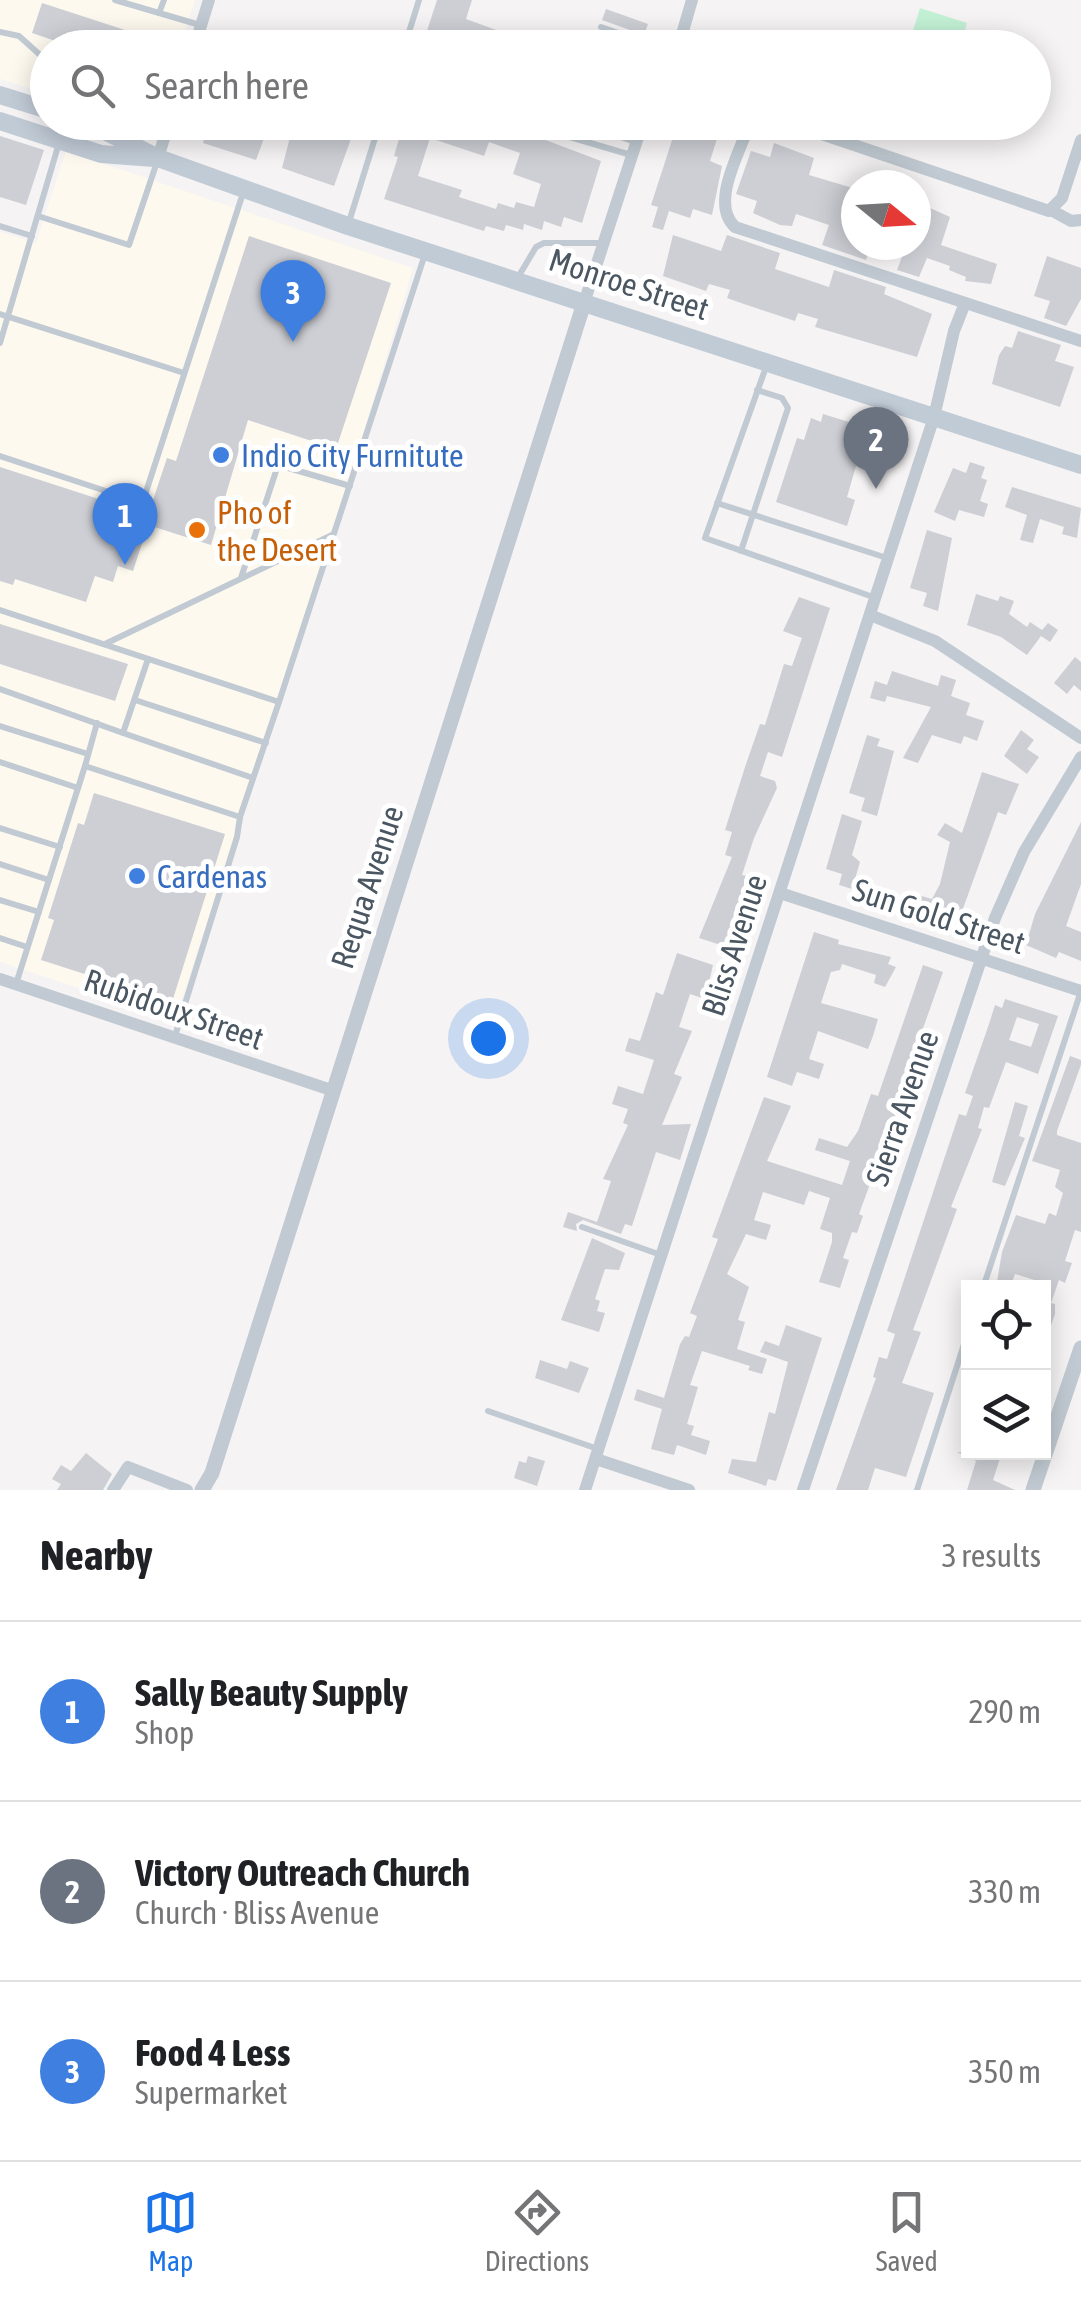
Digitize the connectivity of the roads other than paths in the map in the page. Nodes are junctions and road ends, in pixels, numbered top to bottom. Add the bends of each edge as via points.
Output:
1 (116, 0) edge
2 (164, 0) edge
3 (209, 0) edge
4 (419, 0) edge
5 (692, 0) edge
6 (160, 13) junction
7 (201, 26) junction
8 (602, 26) dead end
9 (200, 30) edge
10 (410, 30) edge
11 (613, 30) edge
12 (683, 30) edge
13 (0, 32) edge
14 (30, 45) edge
15 (0, 95) edge
16 (30, 104) edge
17 (0, 121) edge
18 (30, 130) edge
19 (60, 140) edge
20 (63, 140) edge
21 (122, 140) edge
22 (164, 140) edge
23 (374, 140) edge
24 (596, 140) edge
25 (615, 140) edge
26 (637, 140) edge
27 (744, 140) edge
28 (840, 140) edge
29 (1081, 140) edge
30 (634, 149) junction
31 (158, 158) junction
32 (244, 189) junction
33 (1051, 210) junction
34 (38, 216) junction
35 (1081, 220) edge
36 (0, 226) edge
37 (348, 226) junction
38 (32, 236) junction
39 (605, 243) junction
40 (426, 250) junction
41 (517, 279) junction
42 (586, 300) junction
43 (965, 303) junction
44 (4, 315) edge
45 (1081, 341) edge
46 (0, 344) edge
47 (768, 361) junction
48 (184, 374) junction
49 (758, 390) junction
50 (934, 417) junction
51 (0, 456) edge
52 (1081, 465) edge
53 (350, 486) junction
54 (718, 503) junction
55 (753, 514) junction
56 (334, 535) junction
57 (741, 550) junction
58 (889, 558) junction
59 (241, 579) junction
60 (876, 598) junction
61 (0, 610) edge
62 (870, 616) junction
63 (104, 645) junction
64 (148, 659) junction
65 (0, 689) edge
66 (135, 700) junction
67 (280, 702) junction
68 (96, 723) junction
69 (0, 726) edge
70 (123, 733) junction
71 (1081, 738) edge
72 (266, 743) junction
73 (88, 754) junction
74 (1081, 757) edge
75 (0, 762) edge
76 (85, 766) junction
77 (254, 778) junction
78 (78, 788) junction
79 (240, 817) junction
80 (0, 828) edge
81 (60, 847) junction
82 (0, 864) edge
83 (49, 880) junction
84 (780, 894) junction
85 (0, 900) edge
86 (39, 912) junction
87 (0, 938) edge
88 (28, 947) junction
89 (981, 957) junction
90 (0, 979) edge
91 (16, 984) junction
92 (1081, 990) edge
93 (175, 1038) junction
94 (331, 1090) junction
95 (582, 1227) dead end
96 (662, 1255) junction
97 (986, 1280) edge
98 (1081, 1348) edge
99 (961, 1354) edge
100 (488, 1411) dead end
101 (597, 1454) junction
102 (113, 1490) edge
103 (188, 1490) edge
104 (202, 1490) edge
105 (585, 1490) edge
106 (689, 1490) edge
107 (803, 1490) edge
108 (917, 1490) edge
109 (1034, 1490) edge

1 - 6 lane
2 - 6 lane
3 - 7 street
4 - 10 lane
5 - 12 street
6 - 7 lane
7 - 9 street
8 - 11 lane
13 - 14 lane
15 - 16 main road
17 - 18 main road, Monroe Street
19 - 34 lane
20 - 31 main road, Monroe Street via 101,154
21 - 31 main road, Monroe Street
22 - 31 street
23 - 37 lane
24 - 30 lane
25 - 30 lane
26 - 30 street
27 - 43 street via 723,202 734,227
28 - 33 street
29 - 33 street via 1062,198
30 - 39 street
31 - 32 main road, Monroe Street
31 - 34 lane via 130,245
32 - 37 main road, Monroe Street
32 - 48 lane
33 - 35 street
34 - 38 lane
36 - 38 lane
37 - 40 main road, Monroe Street
38 - 44 lane
39 - 41 lane via 544,243
39 - 42 street
40 - 41 main road, Monroe Street
40 - 53 lane
41 - 42 main road, Monroe Street
42 - 47 main road, Monroe Street
42 - 94 street, Requa Avenue
43 - 45 street
43 - 50 street, Bliss Avenue
44 - 46 lane
44 - 48 lane
47 - 49 lane
47 - 50 main road, Monroe Street
48 - 51 lane via 145,495 133,500
49 - 54 lane
49 - 55 lane via 782,398 788,408
50 - 52 main road, Monroe Street
50 - 58 street, Bliss Avenue
53 - 56 lane
53 - 59 lane via 278,465
54 - 55 lane
54 - 57 lane via 705,538
55 - 57 lane
55 - 58 lane
56 - 59 lane
56 - 67 lane
57 - 60 lane
58 - 60 street, Bliss Avenue
59 - 63 lane
60 - 62 street, Bliss Avenue
61 - 63 lane
62 - 71 street via 935,641
62 - 84 street, Bliss Avenue
63 - 64 lane
64 - 66 lane
64 - 67 lane
65 - 68 lane
66 - 70 lane
66 - 72 lane
67 - 72 lane
68 - 70 lane
68 - 73 lane
69 - 73 lane
70 - 77 lane
72 - 77 lane
73 - 76 lane
74 - 89 street, Sierra Avenue via 1024,852
75 - 78 lane
76 - 78 lane
76 - 79 lane
77 - 79 lane
78 - 81 lane
79 - 93 lane
80 - 81 lane
81 - 83 lane
82 - 83 lane
83 - 86 lane
84 - 89 street, Sun Gold Street
84 - 96 street, Bliss Avenue
85 - 86 lane
86 - 88 lane
87 - 88 lane
88 - 91 lane
89 - 92 street, Sun Gold Street
89 - 107 street, Sierra Avenue
90 - 91 street, Rubidoux Street
91 - 93 street, Rubidoux Street
92 - 97 lane
93 - 94 street, Rubidoux Street
94 - 104 street, Requa Avenue
95 - 96 lane
96 - 101 street, Bliss Avenue
98 - 109 street
99 - 108 lane
100 - 101 lane
101 - 105 street, Bliss Avenue
101 - 106 street
102 - 103 street via 128,1467

